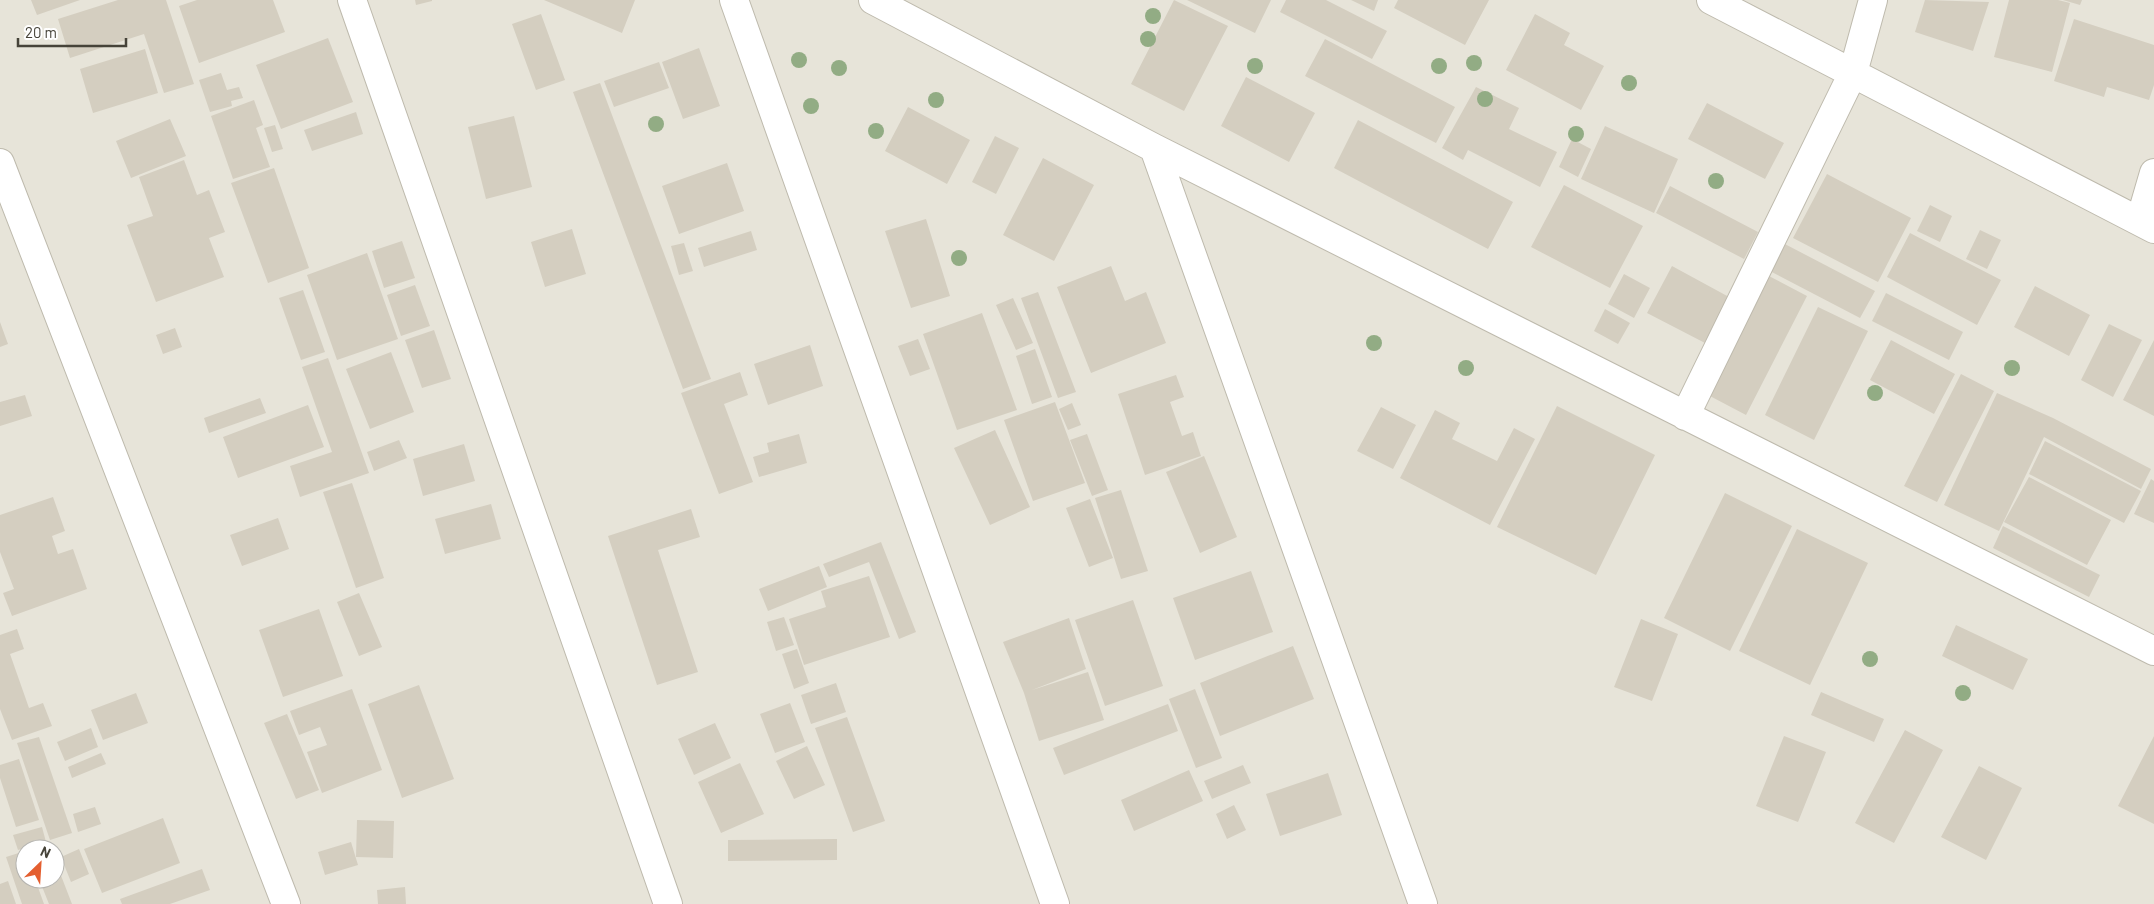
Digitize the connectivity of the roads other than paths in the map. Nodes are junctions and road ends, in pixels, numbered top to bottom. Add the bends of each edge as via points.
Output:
1 (352, 0) edge
2 (734, 0) edge
3 (873, 0) edge
4 (1711, 0) edge
5 (1873, 0) edge
6 (1853, 73) junction
7 (1154, 148) junction
8 (0, 163) edge
9 (2154, 173) edge
10 (2147, 225) edge
11 (1685, 416) junction
12 (2154, 651) edge
13 (286, 904) edge
14 (668, 904) edge
15 (1055, 904) edge
16 (1423, 904) edge

1 - 14 street
2 - 15 street
3 - 7 street
4 - 6 street
5 - 6 street
6 - 10 street
6 - 11 street
7 - 11 street
7 - 16 street
8 - 13 street
9 - 10 street
11 - 12 street

